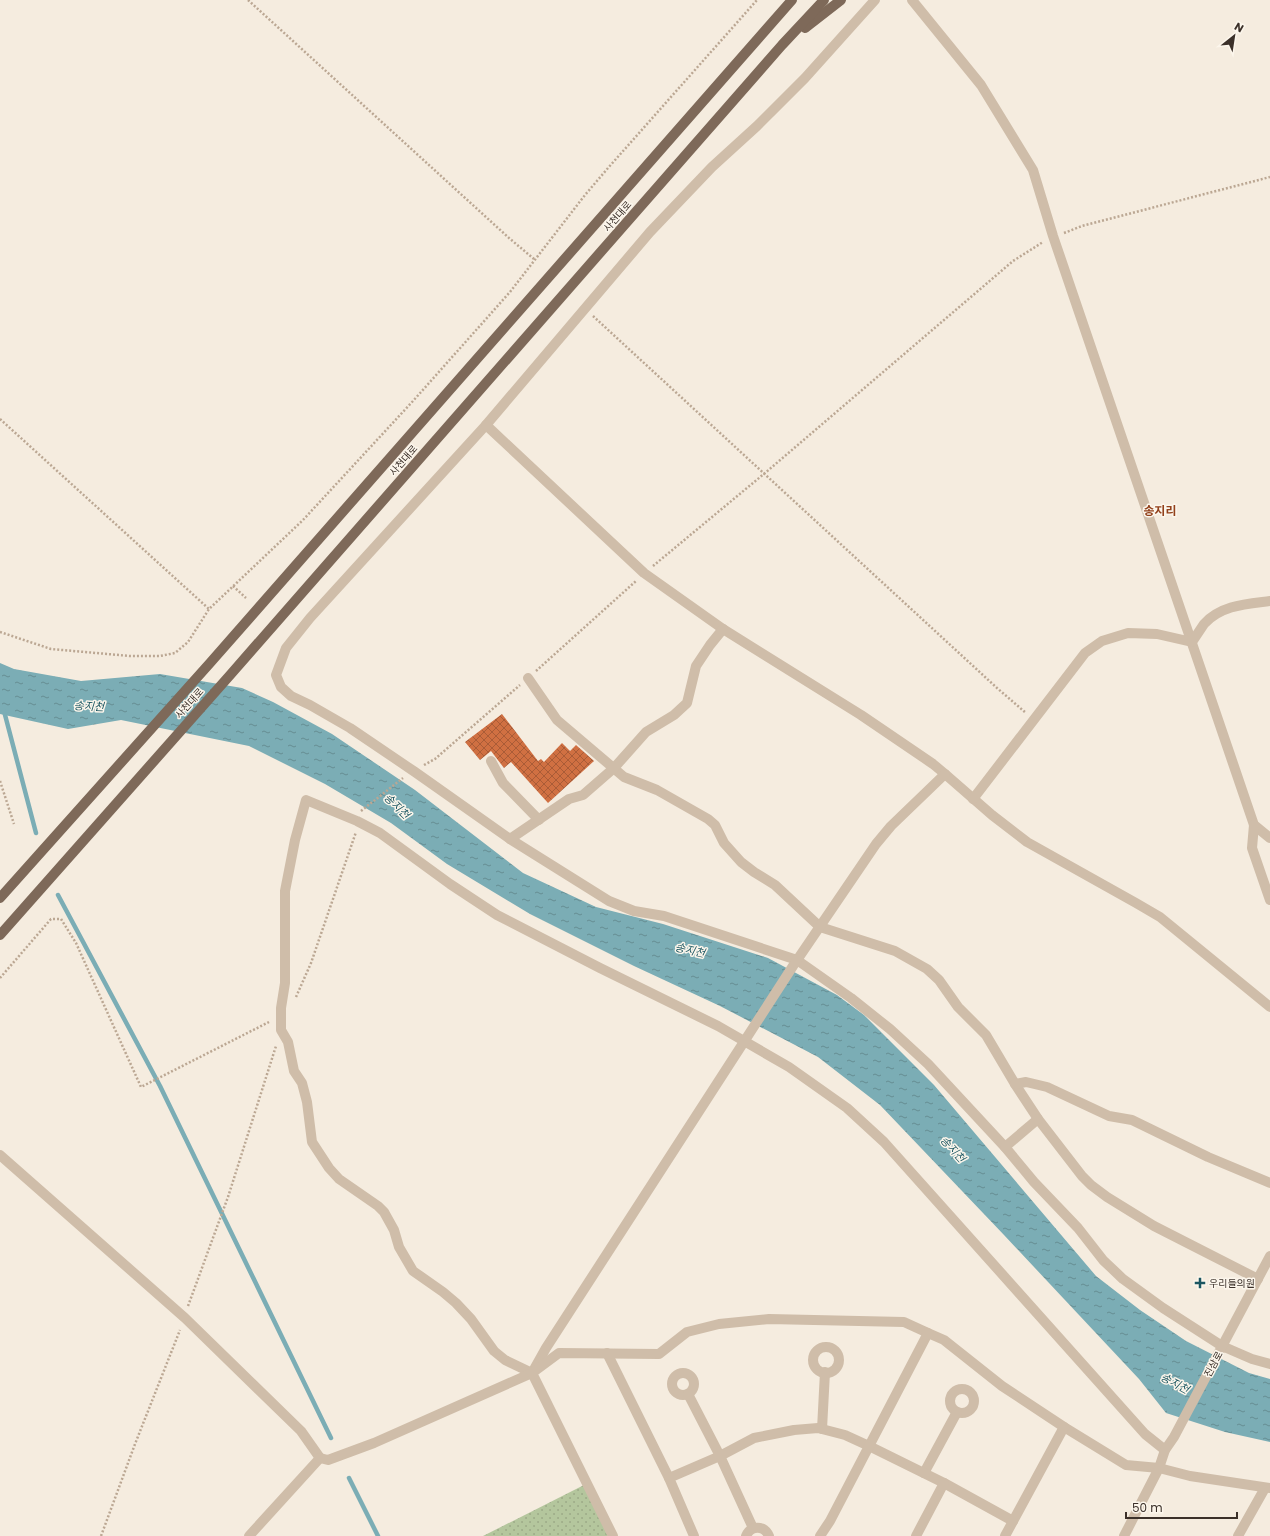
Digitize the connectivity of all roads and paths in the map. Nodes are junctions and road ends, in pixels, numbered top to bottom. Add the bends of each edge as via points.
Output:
1 (248, 0) edge
2 (756, 0) edge
3 (786, 0) edge
4 (792, 0) edge
5 (824, 0) edge
6 (841, 0) edge
7 (875, 0) edge
8 (912, 0) edge
9 (765, 30) junction
10 (782, 45) junction
11 (1270, 177) edge
12 (1053, 236) junction
13 (534, 259) junction
14 (585, 309) junction
15 (0, 419) edge
16 (486, 425) junction
17 (765, 473) junction
18 (644, 573) junction
19 (233, 586) junction
20 (246, 598) dead end
21 (1270, 601) edge
22 (209, 609) junction
23 (723, 629) junction
24 (0, 632) edge
25 (1192, 642) junction
26 (528, 678) dead end
27 (1034, 719) junction
28 (491, 761) dead end
29 (614, 768) junction
30 (945, 774) junction
31 (408, 775) dead end
32 (0, 781) edge
33 (973, 799) junction
34 (360, 811) dead end
35 (539, 820) junction
36 (14, 824) dead end
37 (1254, 825) junction
38 (1270, 838) edge
39 (510, 839) junction
40 (0, 898) edge
41 (1270, 900) edge
42 (820, 927) junction
43 (0, 935) edge
44 (795, 963) junction
45 (0, 978) edge
46 (1270, 1007) edge
47 (271, 1021) dead end
48 (744, 1041) junction
49 (1015, 1084) junction
50 (1038, 1119) junction
51 (1006, 1147) junction
52 (0, 1156) edge
53 (1270, 1183) edge
54 (228, 1197) dead end
55 (1270, 1256) edge
56 (1258, 1279) junction
57 (184, 1318) junction
58 (928, 1333) junction
59 (1222, 1348) junction
60 (607, 1353) junction
61 (1270, 1364) edge
62 (825, 1372) dead end
63 (532, 1373) junction
64 (688, 1394) dead end
65 (957, 1412) dead end
66 (1064, 1427) junction
67 (822, 1429) junction
68 (869, 1446) junction
69 (1165, 1450) junction
70 (720, 1456) junction
71 (324, 1459) junction
72 (1159, 1468) junction
73 (924, 1473) junction
74 (669, 1478) junction
75 (944, 1483) junction
76 (1267, 1488) edge
77 (1013, 1521) junction
78 (749, 1532) edge
79 (102, 1536) edge
80 (249, 1536) edge
81 (613, 1536) edge
82 (694, 1536) edge
83 (769, 1536) edge
84 (820, 1536) edge
85 (916, 1536) edge
86 (1005, 1536) edge
87 (1124, 1536) edge
88 (1238, 1536) edge

1 - 13 path
2 - 13 path via 608,168
3 - 9 main road
4 - 9 main road, 사천대로
5 - 10 main road, 사천대로
6 - 10 main road
7 - 14 street via 805,78 712,167 650,232
8 - 12 street via 981,85 1033,170
9 - 40 main road, 사천대로 via 210,663
10 - 43 main road, 사천대로
11 - 12 path via 1082,226
12 - 17 path via 1013,261
12 - 25 street
13 - 19 path via 510,292 413,401 303,520
14 - 16 street
14 - 17 path
15 - 22 path
16 - 18 street
16 - 39 street via 310,618 286,648 276,675 281,687 291,696 350,728
17 - 18 path
17 - 27 path via 997,688
18 - 23 street
19 - 20 path
19 - 22 path
21 - 25 street via 1229,608 1217,613 1205,623
22 - 24 path via 188,642 175,653 160,656 51,649
23 - 29 street via 696,666 687,703 674,715 646,732
23 - 30 street via 861,715
25 - 27 street via 1157,634 1128,634 1102,641 1086,653
25 - 37 street
26 - 29 street via 557,720
27 - 33 street
28 - 35 street via 504,782
29 - 35 street via 583,795 569,799
29 - 42 street via 624,777 656,790 708,819 715,825 724,844 741,862 775,885
30 - 33 street
30 - 42 street via 876,844
31 - 34 path
32 - 36 path
33 - 46 street via 1027,842 1160,918
35 - 39 street
37 - 38 street
37 - 41 street via 1252,848
39 - 44 street via 609,901 634,911 664,916
42 - 44 street
42 - 49 street via 895,951 927,969 939,980 958,1007 986,1035
44 - 48 street
44 - 51 street via 851,998 890,1029 928,1064
45 - 47 path via 51,919 61,919 76,943 141,1087
48 - 63 street
48 - 63 street via 497,915 380,833 306,800 285,891 285,983 281,1030 288,1042 294,1071 302,1083 312,1142 328,1168 339,1179 384,1212 413,1271 456,1304 471,1319 494,1351 505,1360
48 - 69 street via 817,1085 884,1142 1145,1434
49 - 50 street
49 - 53 street via 1026,1082 1047,1087 1109,1116 1132,1120 1208,1157
50 - 51 street
50 - 56 street via 1091,1185 1154,1226
51 - 59 street via 1103,1260 1123,1279
52 - 57 street
54 - 57 path
55 - 56 street, 진삼로
56 - 59 street, 진삼로
57 - 71 street via 301,1430
57 - 79 path
58 - 60 street via 904,1322 769,1319 719,1324 688,1332 659,1354
58 - 66 street via 944,1340 1002,1386
58 - 68 street
59 - 61 street
59 - 69 street, 진삼로
60 - 63 street via 560,1353
60 - 74 street
62 - 67 street
63 - 71 street via 374,1443
63 - 81 street
64 - 70 street
65 - 73 street
66 - 72 street via 1126,1464
66 - 77 street
67 - 68 street via 845,1435
67 - 70 street via 794,1430 754,1438
68 - 73 street
68 - 84 street
69 - 72 street, 진삼로
70 - 74 street
70 - 78 street
71 - 80 street
72 - 76 street via 1190,1476
72 - 87 street, 진삼로
73 - 75 street
74 - 82 street
75 - 77 street
75 - 85 street
76 - 88 street
77 - 86 street
78 - 83 street via 761,1528

